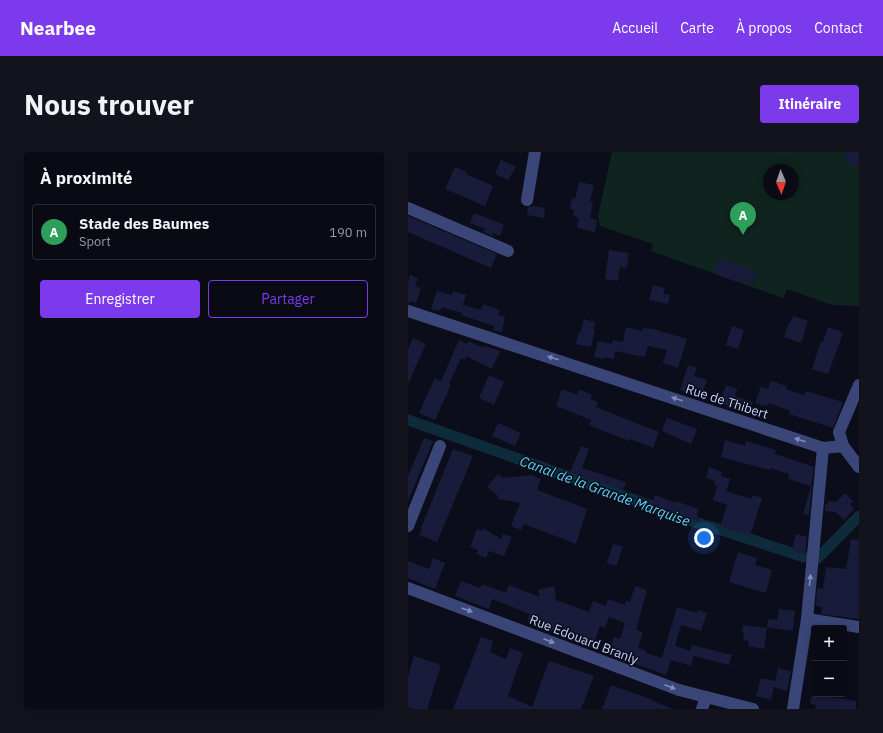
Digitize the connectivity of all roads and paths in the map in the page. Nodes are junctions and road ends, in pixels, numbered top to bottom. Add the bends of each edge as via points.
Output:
1 (535, 152) edge
2 (526, 200) dead end
3 (408, 208) edge
4 (508, 251) dead end
5 (408, 310) edge
6 (859, 385) edge
7 (440, 446) dead end
8 (843, 446) junction
9 (823, 448) junction
10 (859, 467) edge
11 (408, 526) edge
12 (408, 588) edge
13 (807, 619) junction
14 (859, 627) edge
15 (706, 697) junction
16 (702, 709) edge
17 (753, 709) edge
18 (793, 709) edge

1 - 2 street
3 - 4 street
9 -> 5 street, Rue de Thibert
6 - 8 street via 840,432
7 - 11 street
8 - 9 street
8 - 10 street
13 -> 9 street
12 -> 15 street, Rue Edouard Branly via 679,690
13 - 14 street
13 - 18 street
15 - 16 street
15 - 17 street, Rue Edouard Branly

